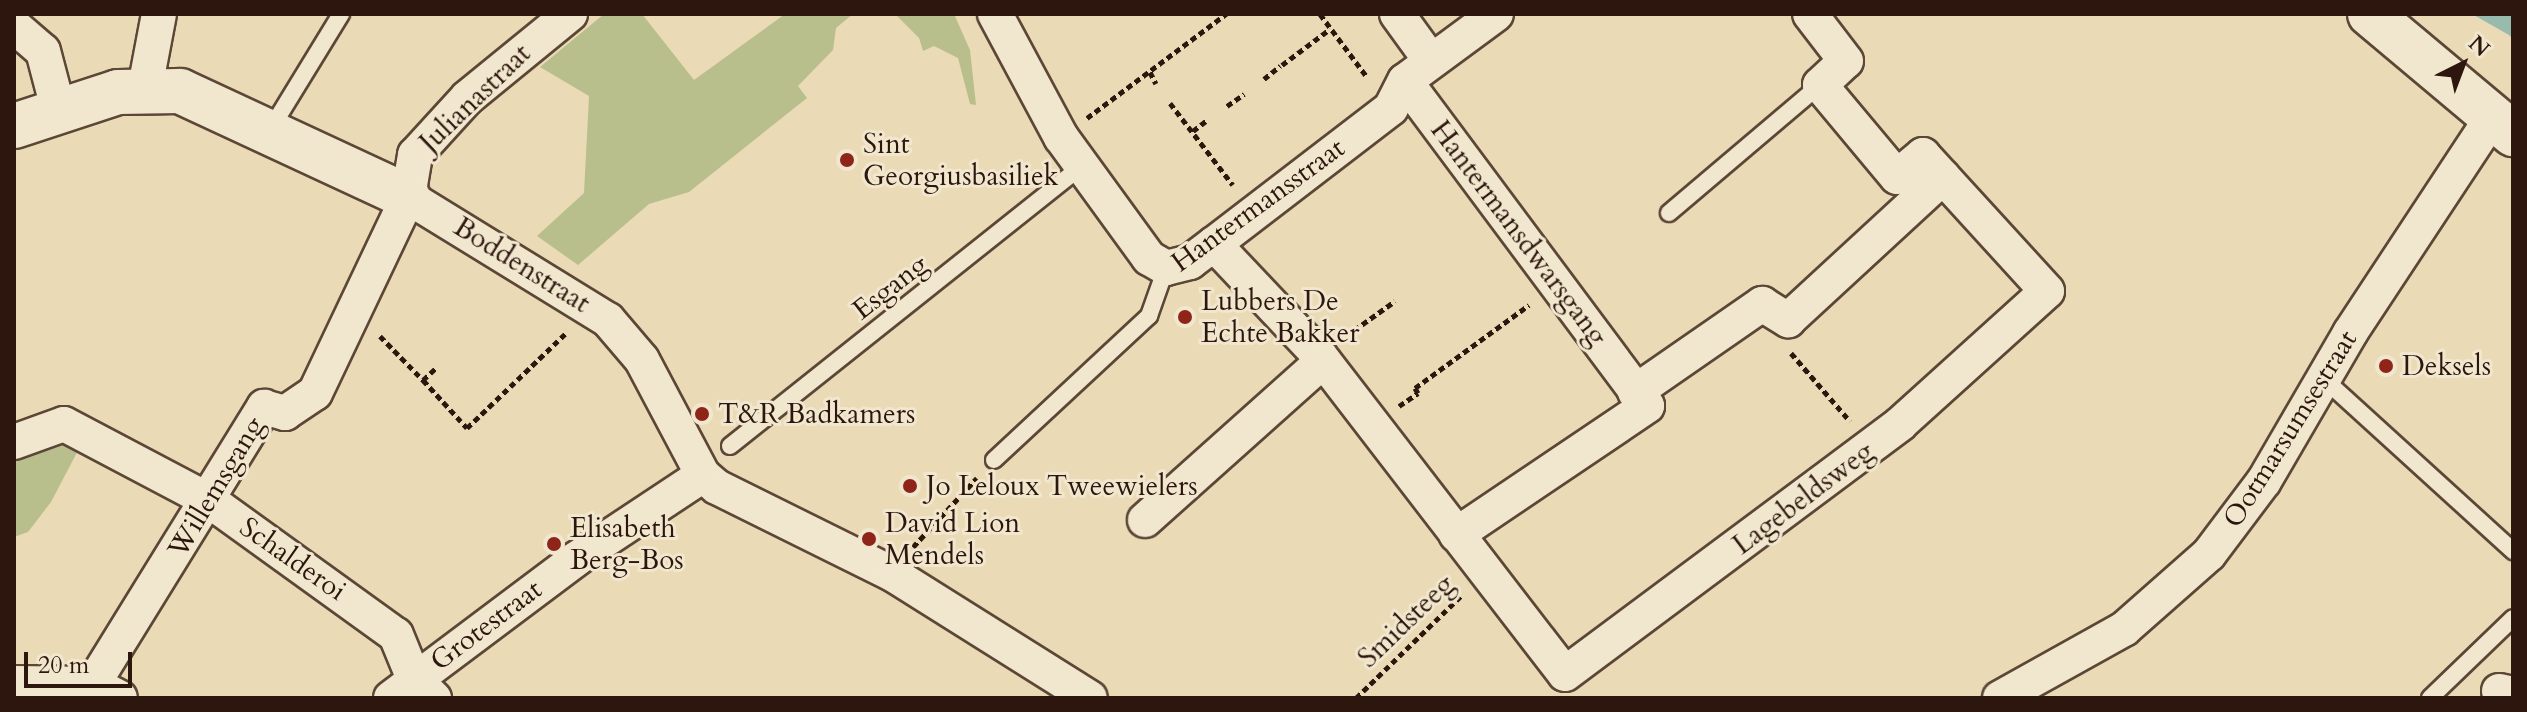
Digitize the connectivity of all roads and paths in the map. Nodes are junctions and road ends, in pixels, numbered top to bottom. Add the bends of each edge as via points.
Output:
1 (159, 14) edge
2 (341, 14) edge
3 (570, 14) edge
4 (995, 14) edge
5 (1226, 14) edge
6 (1320, 14) edge
7 (1397, 14) edge
8 (1496, 14) edge
9 (1810, 14) edge
10 (2370, 14) edge
11 (14, 26) edge
12 (1330, 29) junction
13 (1150, 72) junction
14 (1264, 79) dead end
15 (1409, 83) junction
16 (1156, 84) dead end
17 (1820, 85) junction
18 (145, 88) junction
19 (1244, 94) dead end
20 (1170, 103) dead end
21 (1227, 106) dead end
22 (59, 112) junction
23 (2506, 115) edge
24 (1207, 120) dead end
25 (14, 126) edge
26 (270, 130) junction
27 (1193, 131) dead end
28 (1061, 137) junction
29 (1081, 167) junction
30 (1943, 177) junction
31 (408, 197) junction
32 (1253, 212) junction
33 (1669, 213) dead end
34 (1214, 244) junction
35 (1166, 268) junction
36 (1559, 283) junction
37 (1395, 301) dead end
38 (1755, 308) junction
39 (348, 320) junction
40 (577, 323) dead end
41 (1321, 358) junction
42 (436, 368) dead end
43 (2324, 379) junction
44 (423, 380) junction
45 (1634, 389) junction
46 (1373, 426) junction
47 (14, 442) edge
48 (730, 446) dead end
49 (1872, 446) junction
50 (994, 460) joint
51 (703, 475) junction
52 (210, 501) junction
53 (1145, 520) dead end
54 (1456, 535) junction
55 (2513, 551) edge
56 (1484, 572) junction
57 (894, 575) junction
58 (2513, 618) edge
59 (14, 683) edge
60 (106, 691) edge
61 (413, 692) edge
62 (1090, 698) edge
63 (1356, 698) edge
64 (2000, 698) edge
65 (2430, 698) edge

1 - 18 street
2 - 26 lane
3 - 31 street, Julianastraat via 467,98 415,155
4 - 28 street
5 - 13 path
6 - 12 path
7 - 15 street
8 - 15 street, Hantermansstraat
9 - 17 street via 1846,61
10 - 23 street
11 - 22 street via 43,51
12 - 14 path
12 - 15 path
13 - 16 path
13 - 28 path
15 - 32 street, Hantermansstraat
15 - 36 street, Hantermansdwarsgang
17 - 30 street, Lagebeldsweg via 1897,177 1923,155
17 - 33 lane
18 - 22 street, Boddenstraat
18 - 26 street, Boddenstraat via 180,91
19 - 21 path
20 - 32 path
22 - 25 street, Boddenstraat
23 - 43 street, Ootmarsumsestraat
24 - 27 path
26 - 31 street, Boddenstraat
28 - 29 street
29 - 35 street via 1149,258
29 - 48 lane, Esgang
30 - 38 street via 1788,320 1762,304
30 - 49 street, Lagebeldsweg via 2047,291
31 - 39 street, Willemsgang
31 - 51 street, Boddenstraat via 608,320 642,360
32 - 34 street, Hantermansstraat
34 - 35 street, Hantermansstraat via 1190,262
34 - 41 street, Lagebeldsweg
35 - 50 lane, Hantermansstraat via 1149,316
36 - 45 street, Hantermansdwarsgang
36 - 46 path via 1415,388 1418,393
37 - 41 path
38 - 45 street
38 - 49 path
39 - 44 path via 383,338
39 - 52 street, Willemsgang via 315,393 285,413 264,407
40 - 44 path via 467,428
41 - 46 street, Lagebeldsweg
41 - 53 street
42 - 44 path
43 - 55 lane
43 - 64 street, Ootmarsumsestraat via 2264,481 2180,583 2124,629
45 - 54 street via 1647,406
46 - 54 street, Lagebeldsweg
47 - 52 street, Schalderoi via 64,424
49 - 56 street, Lagebeldsweg via 1565,674
50 - 57 path via 917,540
51 - 57 street via 739,500
51 - 61 street, Grotestraat via 576,559
52 - 60 street, Willemsgang
52 - 61 street, Schalderoi via 396,635
54 - 56 street, Lagebeldsweg
56 - 63 path, Smidsteeg
57 - 62 street
58 - 65 lane
59 - 60 street

